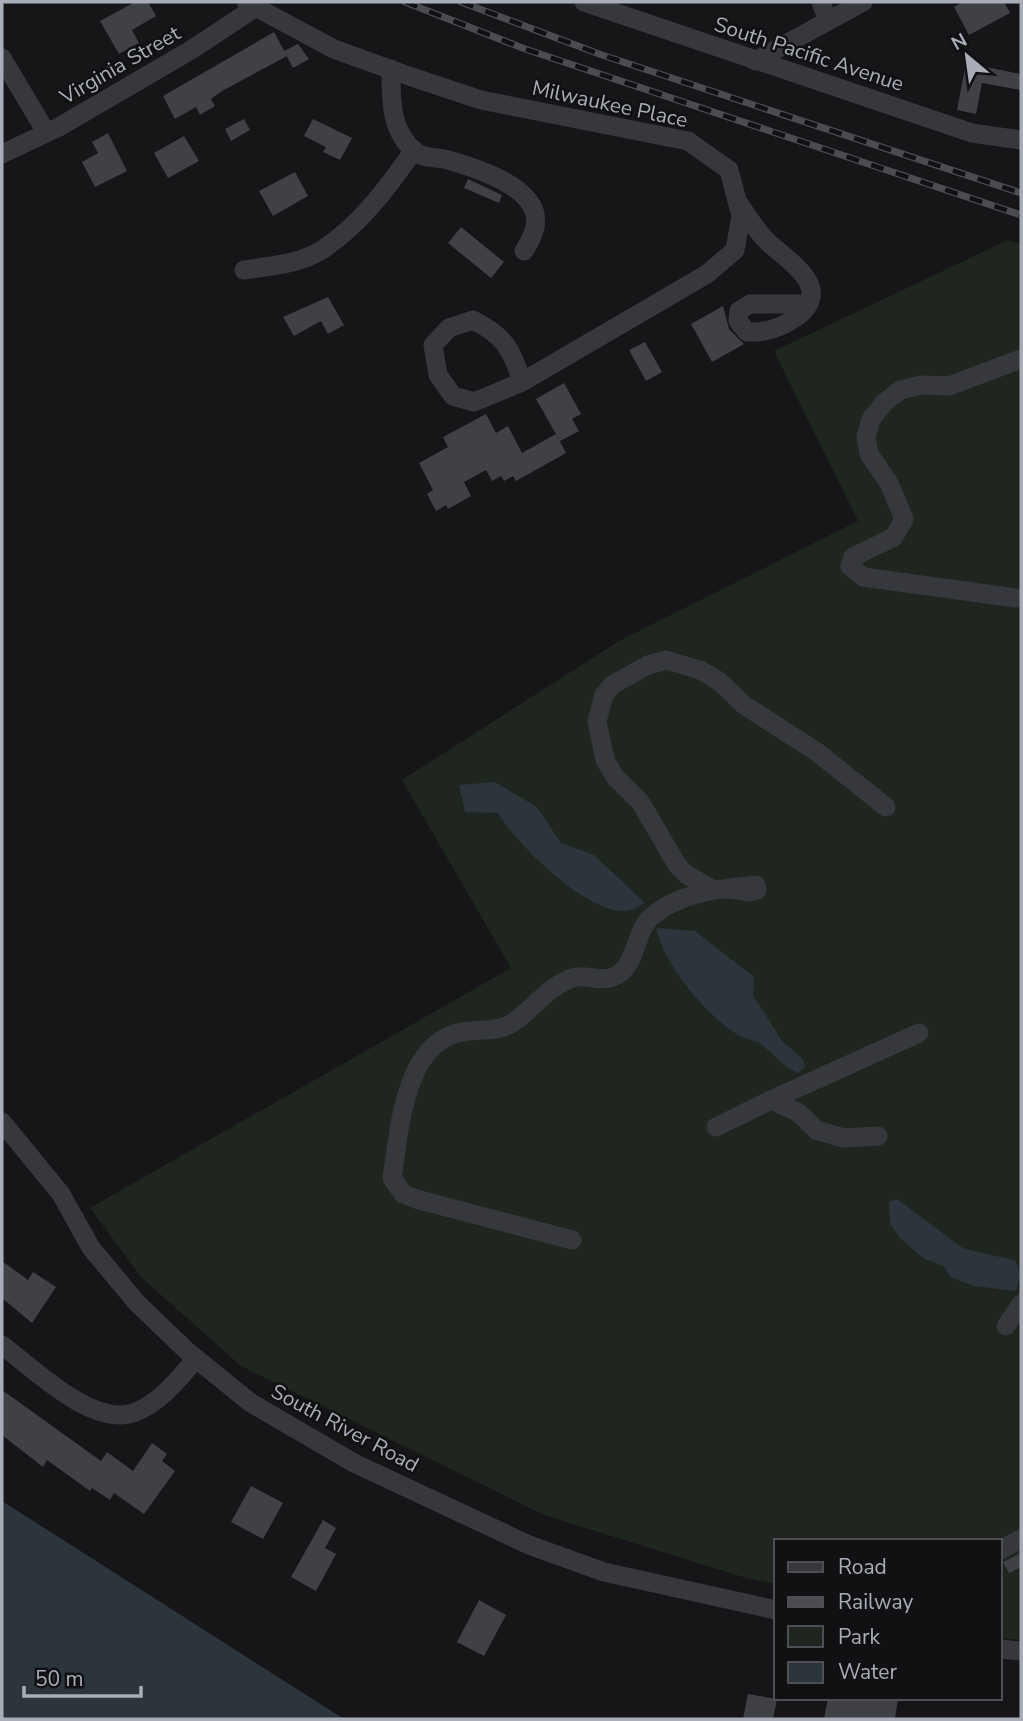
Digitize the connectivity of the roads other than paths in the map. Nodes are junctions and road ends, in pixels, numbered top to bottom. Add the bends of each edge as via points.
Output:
1 (584, 2) edge
2 (821, 2) edge
3 (860, 3) edge
4 (251, 4) edge
5 (828, 21) junction
6 (2, 58) edge
7 (755, 61) junction
8 (391, 69) junction
9 (46, 132) junction
10 (1021, 140) edge
11 (414, 150) junction
12 (3, 151) edge
13 (737, 201) junction
14 (524, 251) dead end
15 (244, 271) dead end
16 (807, 304) dead end
17 (1021, 359) edge
18 (522, 382) junction
19 (1016, 598) dead end
20 (886, 807) dead end
21 (919, 1033) dead end
22 (771, 1100) junction
23 (2, 1122) edge
24 (716, 1127) dead end
25 (878, 1136) dead end
26 (572, 1240) dead end
27 (1021, 1304) edge
28 (1006, 1326) dead end
29 (2, 1345) edge
30 (196, 1359) junction
31 (1021, 1539) edge
32 (1002, 1549) edge
33 (774, 1610) edge
34 (1002, 1649) edge
35 (1021, 1651) edge

1 - 7 street, South Pacific Avenue
2 - 5 street
3 - 5 street
4 - 8 street, Milwaukee Place via 334,48
4 - 9 street, Virginia Street via 191,50
5 - 7 street
6 - 9 street
7 - 10 street, South Pacific Avenue via 972,133
8 - 11 street via 391,111 403,139
8 - 13 street, Milwaukee Place via 481,100 688,141 729,170
9 - 12 street, Virginia Street
11 - 14 street via 494,176 516,188 531,203 536,225
11 - 15 street via 379,199 321,250 295,261
13 - 16 street via 761,234 799,267 810,283
13 - 18 street, Milwaukee Place via 741,216 734,250 707,274
17 - 19 street via 949,386 900,390 884,403 866,437 869,454 889,483 904,519 894,537 853,557 850,566 863,577
18 - 18 street via 474,402 453,396 438,375 432,345 449,328 474,320 495,331 514,355
20 - 26 street via 817,752 744,705 719,681 682,663 666,660 648,665 612,685 604,695 597,721 605,760 615,777 641,803 682,870 723,889 681,900 649,920 626,968 612,978 575,978 556,987 508,1026 453,1034 426,1054 401,1107 392,1178 403,1194
21 - 22 street
22 - 24 street
22 - 25 street via 799,1114 816,1130 844,1138
23 - 30 street, South River Road via 61,1194 92,1248 121,1285
27 - 28 street
29 - 30 street via 92,1410 112,1415 135,1412 161,1396
30 - 33 street, South River Road via 251,1403 354,1463 529,1545 604,1572
31 - 32 street
34 - 35 street

